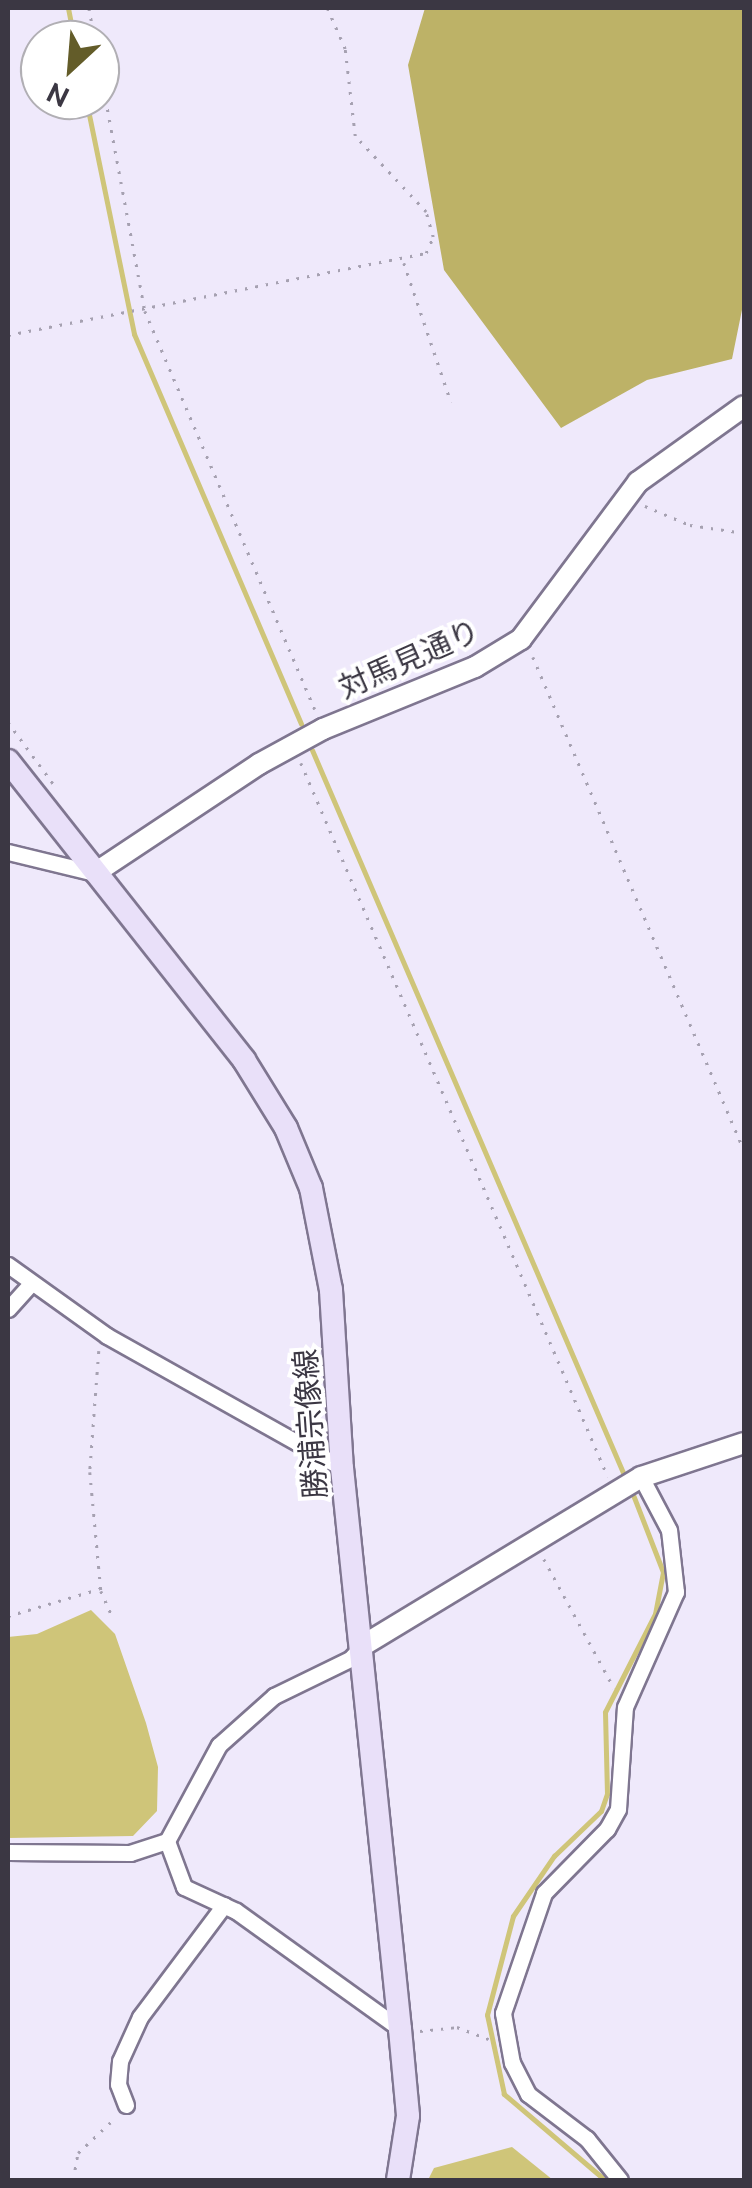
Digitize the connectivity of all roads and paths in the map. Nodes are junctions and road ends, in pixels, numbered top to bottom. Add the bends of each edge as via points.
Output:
1 (327, 8) edge
2 (110, 120) edge
3 (404, 262) junction
4 (145, 310) junction
5 (8, 335) edge
6 (451, 402) dead end
7 (744, 406) edge
8 (624, 502) junction
9 (744, 533) edge
10 (521, 639) junction
11 (8, 722) edge
12 (323, 730) junction
13 (294, 745) junction
14 (8, 761) edge
15 (59, 791) dead end
16 (8, 852) edge
17 (95, 873) junction
18 (744, 1150) edge
19 (8, 1265) edge
20 (28, 1286) junction
21 (8, 1309) edge
22 (107, 1336) junction
23 (744, 1443) edge
24 (342, 1468) junction
25 (627, 1484) junction
26 (533, 1541) junction
27 (100, 1588) junction
28 (112, 1613) dead end
29 (8, 1616) edge
30 (362, 1646) junction
31 (625, 1706) junction
32 (167, 1842) junction
33 (8, 1852) edge
34 (224, 1905) junction
35 (400, 2029) junction
36 (505, 2036) junction
37 (126, 2104) joint
38 (73, 2180) edge
39 (398, 2180) edge
40 (620, 2180) edge

1 - 3 path via 345,49 355,136 416,198 431,224 431,247
2 - 4 path
3 - 4 path
3 - 6 path
4 - 5 path
4 - 12 path
7 - 8 street, 対馬見通り via 678,448
8 - 9 path via 690,525
8 - 10 street, 対馬見通り
10 - 12 street, 対馬見通り via 476,667
10 - 18 path
11 - 15 path
12 - 13 street, 対馬見通り
13 - 17 street, 対馬見通り
13 - 25 path
14 - 17 main road, 勝浦宗像線
16 - 17 street
17 - 24 main road, 勝浦宗像線 via 244,1060 298,1158 326,1244
19 - 20 street
20 - 21 street
20 - 22 street
22 - 24 street
22 - 27 path via 98,1352 90,1430
23 - 25 street
24 - 30 main road, 勝浦宗像線
25 - 26 street
25 - 31 street via 668,1530 676,1592
26 - 30 street
26 - 31 path
27 - 28 path
27 - 29 path
30 - 32 street via 350,1659 274,1696 219,1745
30 - 35 main road, 勝浦宗像線
31 - 36 street via 618,1809 544,1893 506,1994
32 - 33 street via 130,1853
32 - 34 street via 184,1887
34 - 35 street
34 - 37 street via 140,2017 120,2060 118,2084
35 - 36 path via 457,2026 486,2040
35 - 39 main road, 勝浦宗像線 via 408,2116
36 - 40 street via 528,2094 587,2140
37 - 38 path via 78,2153

